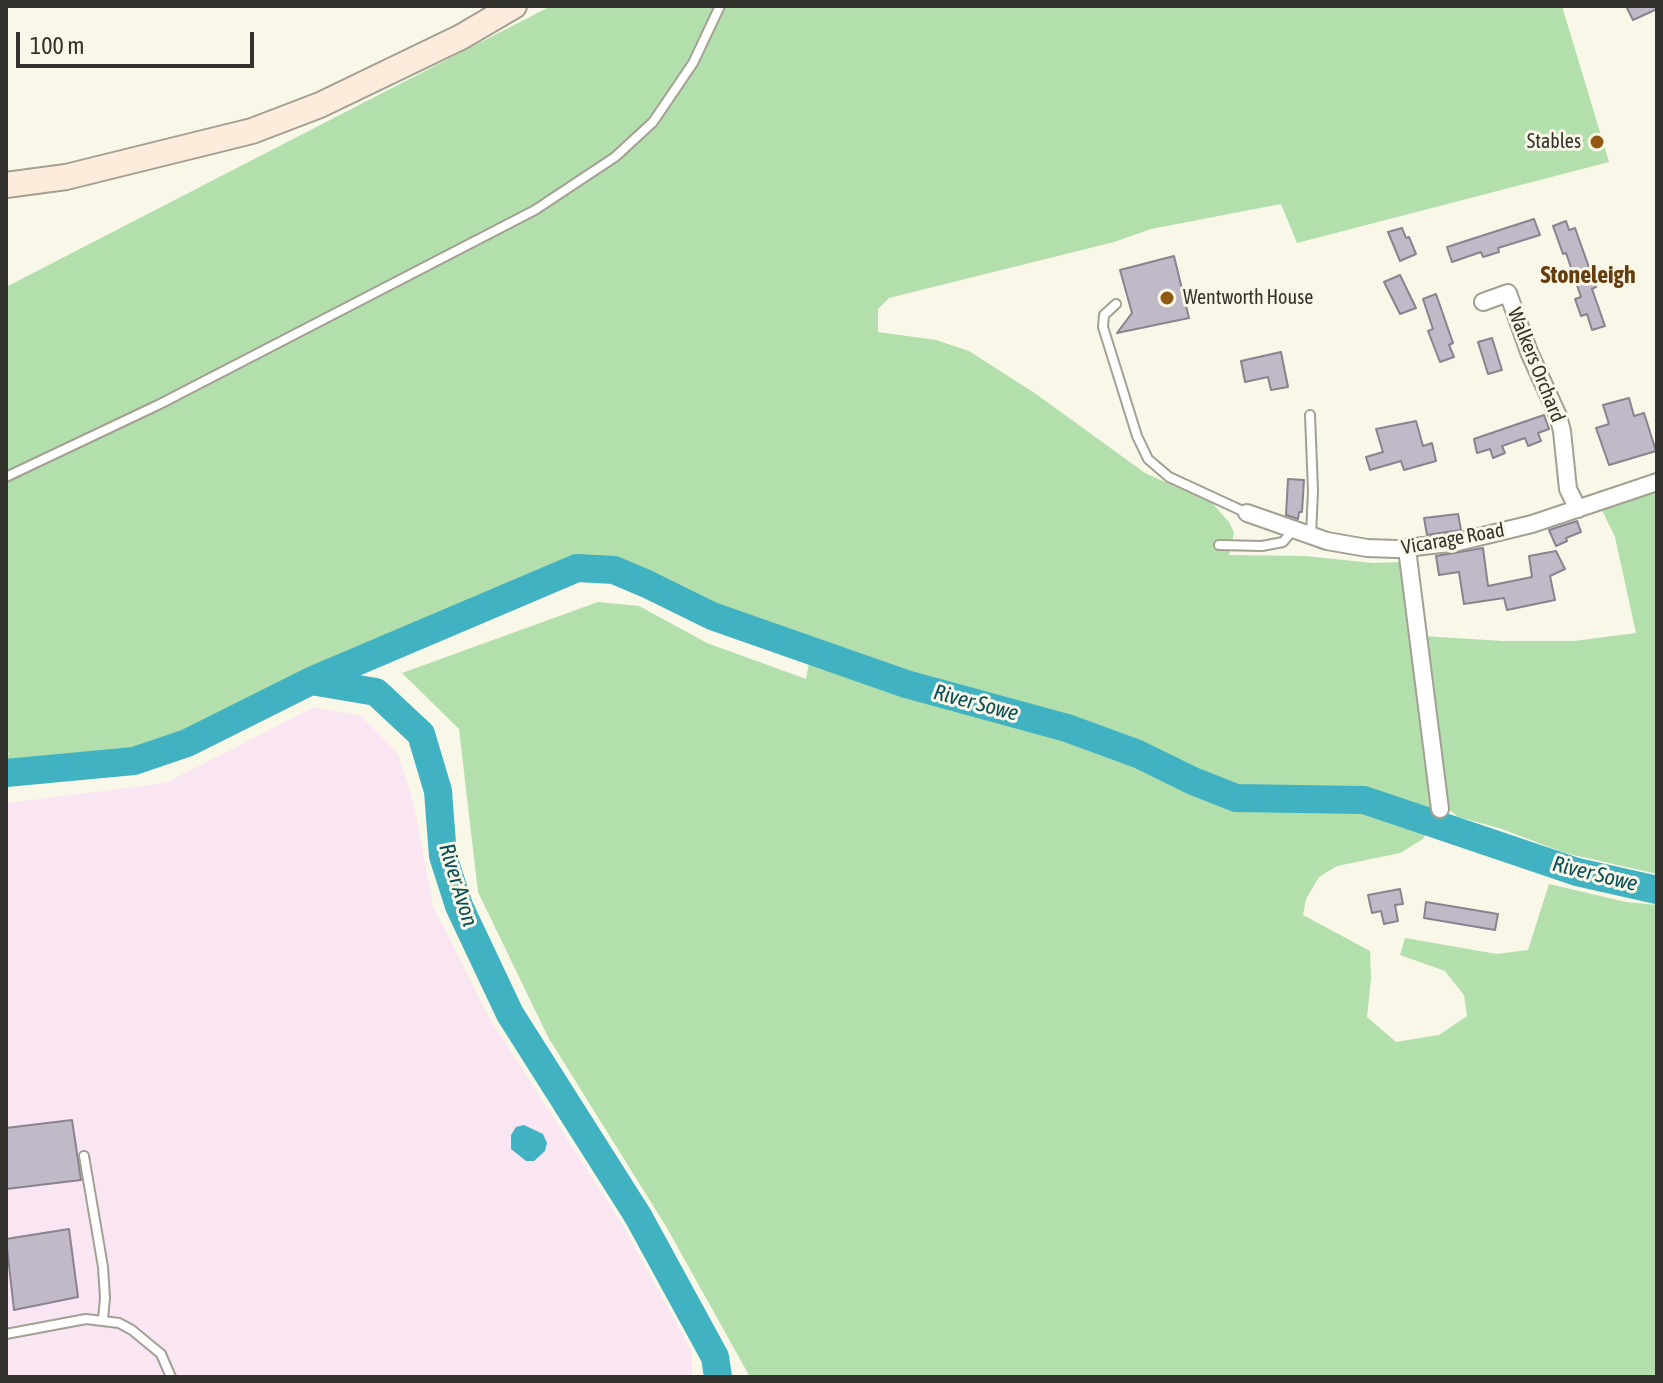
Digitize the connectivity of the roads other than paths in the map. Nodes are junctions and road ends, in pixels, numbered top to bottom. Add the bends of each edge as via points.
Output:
1 (514, 6) edge
2 (720, 6) edge
3 (6, 185) edge
4 (1483, 302) dead end
5 (1116, 304) dead end
6 (1310, 415) dead end
7 (6, 477) edge
8 (1657, 482) edge
9 (1578, 509) junction
10 (1247, 513) joint
11 (1293, 530) junction
12 (1311, 536) junction
13 (1219, 545) dead end
14 (1407, 549) junction
15 (1440, 809) dead end
16 (84, 1156) dead end
17 (103, 1319) junction
18 (6, 1334) edge
19 (171, 1377) edge

1 - 3 main road via 320,105 252,131 66,177
2 - 7 lane via 693,63 653,122 615,157 535,210 160,404
4 - 9 street, Walkers Orchard via 1508,293 1558,416 1568,489
5 - 10 lane via 1104,315 1103,327 1148,459 1169,477
6 - 12 lane
8 - 9 street, Vicarage Road
9 - 14 street, Vicarage Road via 1458,542
10 - 11 street, Vicarage Road
11 - 12 street, Vicarage Road
11 - 13 lane via 1283,542
12 - 14 street, Vicarage Road via 1351,546
14 - 15 street
16 - 17 lane via 103,1267
17 - 18 lane
17 - 19 lane via 149,1342

